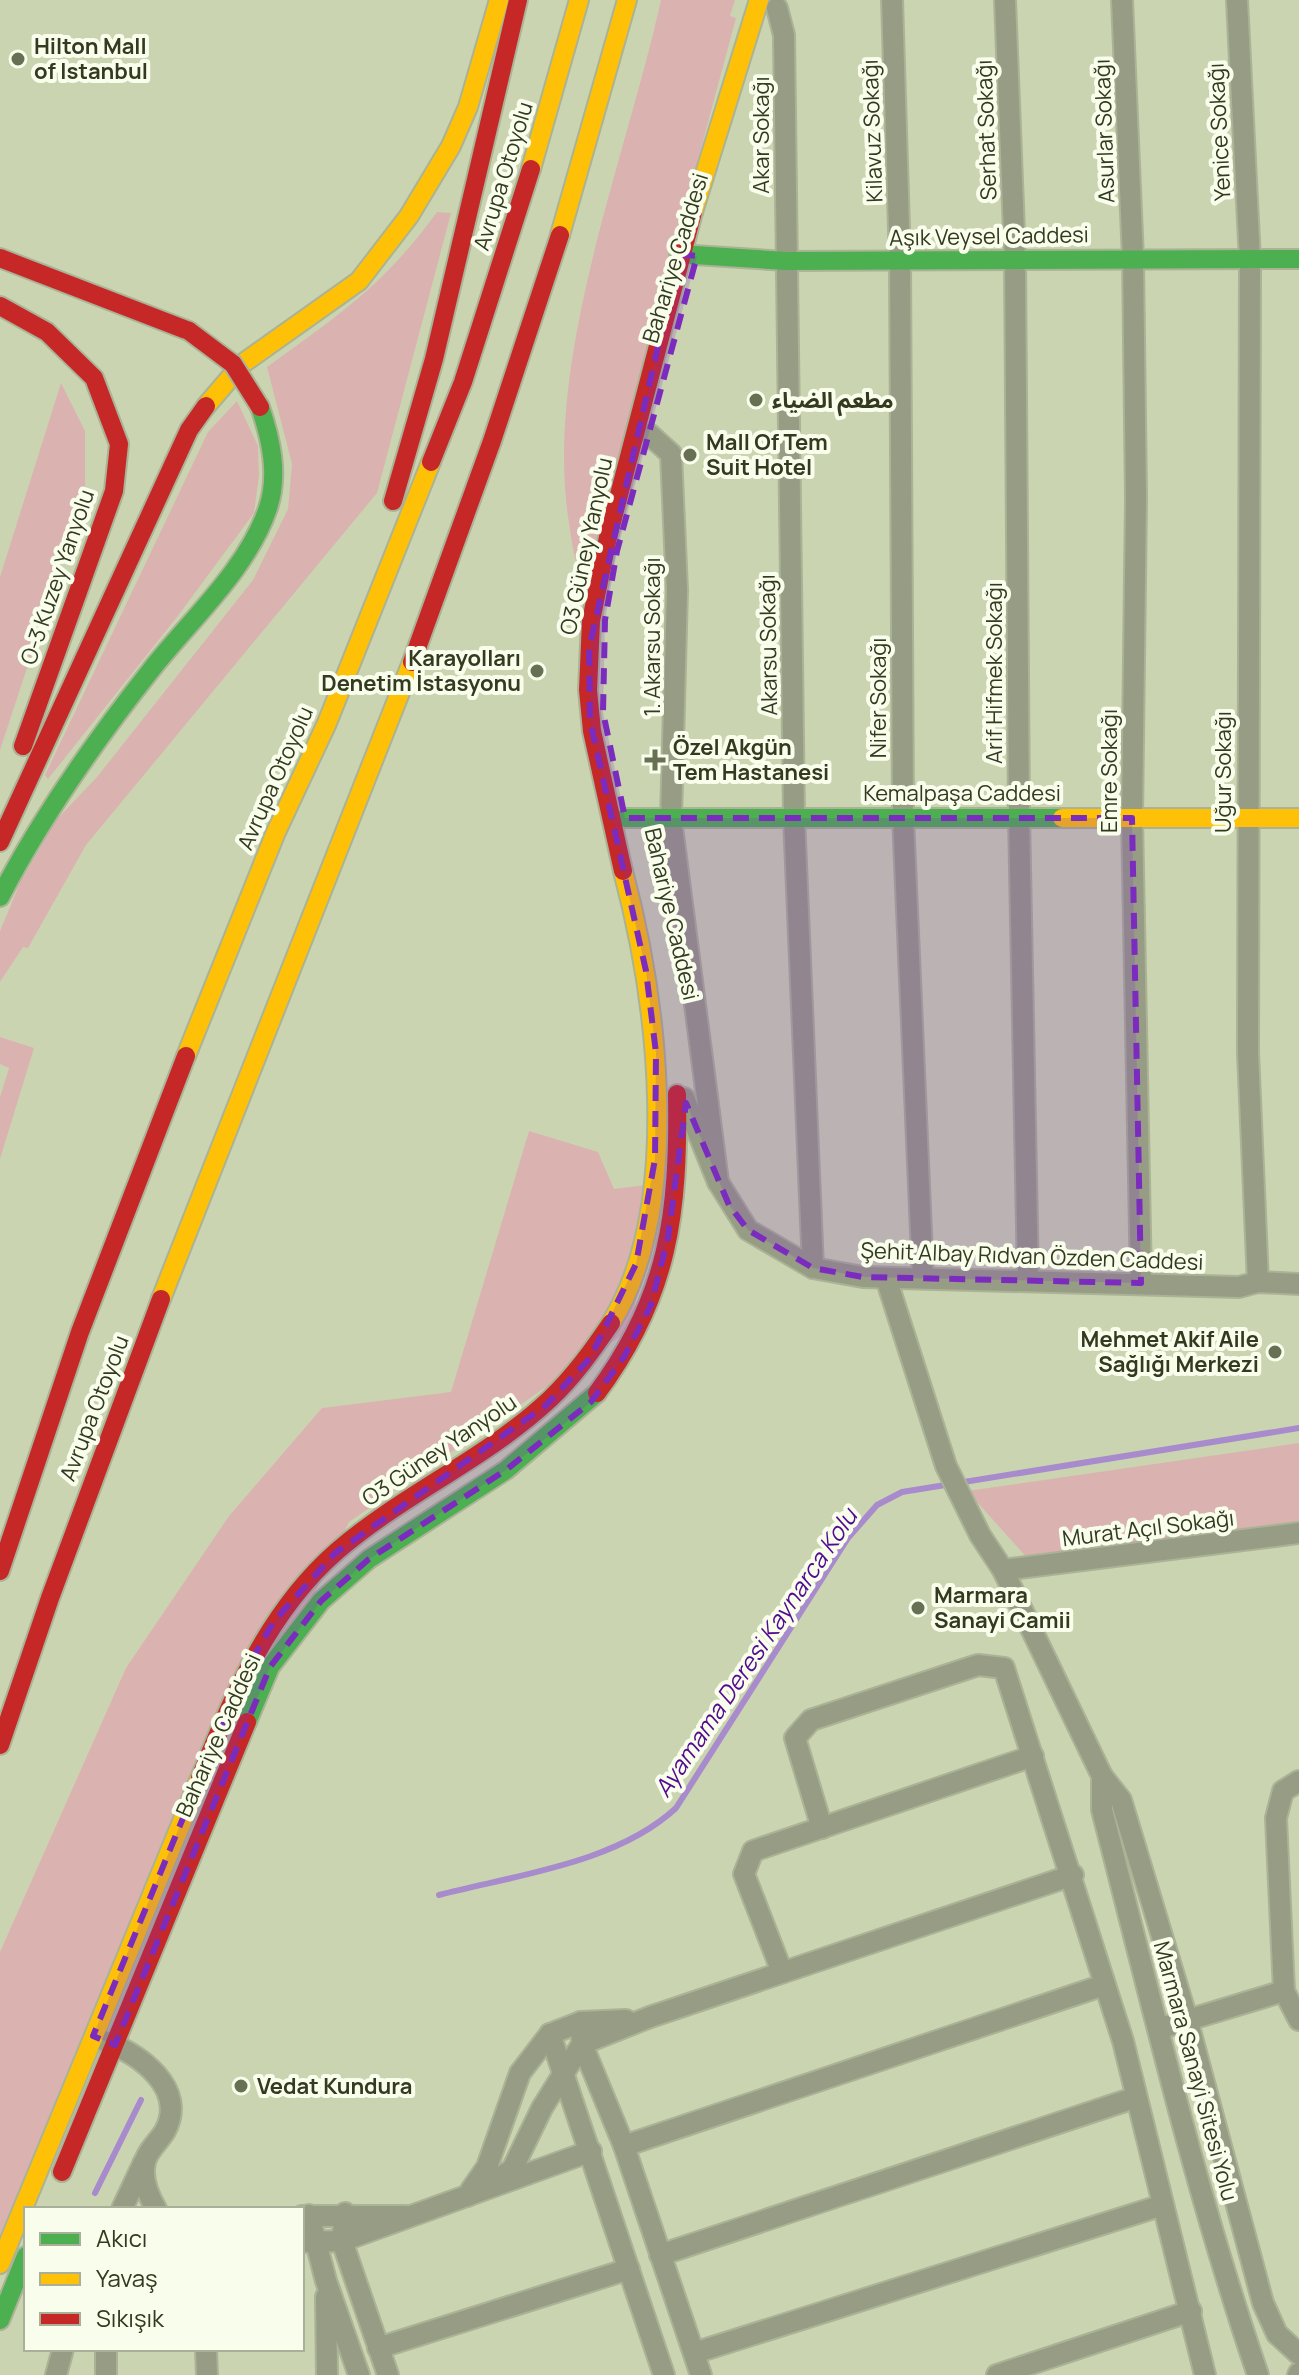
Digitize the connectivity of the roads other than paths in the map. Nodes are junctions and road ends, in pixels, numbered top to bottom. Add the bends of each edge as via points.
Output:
1 (499, 0) edge
2 (518, 0) edge
3 (579, 0) edge
4 (627, 0) edge
5 (892, 0) edge
6 (1005, 0) edge
7 (1122, 0) edge
8 (1237, 0) edge
9 (772, 3) edge
10 (765, 54) dead end
11 (723, 181) dead end
12 (688, 255) junction
13 (0, 258) edge
14 (1015, 258) junction
15 (1133, 259) junction
16 (1299, 259) edge
17 (786, 261) junction
18 (900, 261) junction
19 (1250, 261) junction
20 (0, 269) edge
21 (54, 281) junction
22 (0, 306) edge
23 (649, 434) junction
24 (389, 514) dead end
25 (373, 556) dead end
26 (310, 757) junction
27 (0, 812) edge
28 (1019, 815) junction
29 (794, 817) junction
30 (903, 817) junction
31 (625, 818) junction
32 (1132, 818) junction
33 (1246, 818) junction
34 (1299, 818) edge
35 (671, 819) junction
36 (0, 842) edge
37 (0, 897) edge
38 (666, 984) dead end
39 (676, 1080) joint
40 (718, 1182) junction
41 (813, 1268) junction
42 (886, 1278) junction
43 (923, 1278) junction
44 (1028, 1280) junction
45 (1258, 1282) junction
46 (1141, 1283) junction
47 (1299, 1284) edge
48 (1299, 1533) edge
49 (1003, 1570) junction
50 (0, 1571) edge
51 (0, 1745) edge
52 (1033, 1756) junction
53 (1102, 1776) junction
54 (1299, 1781) edge
55 (822, 1828) junction
56 (1073, 1875) junction
57 (782, 1972) junction
58 (1104, 1985) junction
59 (1284, 1991) junction
60 (650, 2017) junction
61 (1187, 2019) junction
62 (1299, 2020) edge
63 (581, 2022) junction
64 (1158, 2029) junction
65 (550, 2034) junction
66 (93, 2036) junction
67 (582, 2044) junction
68 (115, 2045) junction
69 (563, 2073) junction
70 (1134, 2098) junction
71 (624, 2146) junction
72 (591, 2151) junction
73 (145, 2160) junction
74 (52, 2195) dead end
75 (467, 2196) junction
76 (1163, 2205) junction
77 (123, 2207) edge
78 (155, 2207) edge
79 (345, 2213) junction
80 (306, 2215) edge
81 (418, 2216) junction
82 (342, 2241) junction
83 (310, 2242) edge
84 (660, 2255) junction
85 (24, 2261) edge
86 (0, 2264) edge
87 (629, 2269) junction
88 (326, 2281) junction
89 (1191, 2311) junction
90 (0, 2320) edge
91 (378, 2348) junction
92 (62, 2351) edge
93 (106, 2351) edge
94 (206, 2351) edge
95 (694, 2353) junction
96 (1299, 2354) edge
97 (661, 2374) edge
98 (56, 2375) edge
99 (106, 2375) edge
100 (207, 2375) edge
101 (327, 2375) edge
102 (359, 2375) edge
103 (388, 2375) edge
104 (701, 2375) edge
105 (997, 2375) edge
106 (1205, 2375) edge
107 (1258, 2375) edge

1 - 36 main road via 468,107 409,216 359,281 242,364 189,430
2 - 24 main road via 434,359
3 - 26 main road, Avrupa Otoyolu via 463,382
4 - 51 main road, Avrupa Otoyolu via 598,110 496,433 149,1330
5 - 18 street, Kilavuz Sokağı
6 - 14 street, Serhat Sokağı
7 - 15 street, Asurlar Sokağı
8 - 19 street, Yenice Sokağı
9 - 10 main road
9 - 12 main road
9 - 17 street, Akar Sokağı via 784,35
11 - 12 main road, Bahariye Caddesi
12 - 17 main road, Aşık Veysel Caddesi
12 - 23 main road, Bahariye Caddesi
12 - 66 main road, O3 Güney Yanyolu via 601,571 589,648 590,721 646,971 656,1053 655,1159 636,1264 590,1358 545,1406 505,1438 396,1505 335,1553 274,1621 240,1680
13 - 21 main road
14 - 15 main road, Aşık Veysel Caddesi
14 - 18 main road, Aşık Veysel Caddesi
14 - 28 street, Arif Hifmek Sokağı
15 - 19 main road, Aşık Veysel Caddesi
15 - 32 street, Emre Sokağı
16 - 19 main road, Aşık Veysel Caddesi
17 - 18 main road, Aşık Veysel Caddesi
17 - 29 street, Akarsu Sokağı
18 - 30 street, Nifer Sokağı
19 - 33 street, Uğur Sokağı
20 - 21 main road
21 - 37 main road, bridge via 189,331 233,364 260,407 271,447 269,507 240,562 81,761 30,835
22 - 27 main road, O-3 Kuzey Yanyolu via 47,332 94,378 119,444 114,491
23 - 31 main road, Bahariye Caddesi via 617,551 605,620 603,712
23 - 35 street, 1. Akarsu Sokağı via 671,454 674,493 677,692
25 - 26 main road
26 - 50 main road, Avrupa Otoyolu via 190,1046 86,1318
28 - 30 main road, Kemalpaşa Caddesi
28 - 32 main road, Kemalpaşa Caddesi
28 - 44 street, Arif Hifmek Sokağı
29 - 30 main road, Kemalpaşa Caddesi
29 - 35 main road, Kemalpaşa Caddesi
29 - 41 street, Akarsu Sokağı
30 - 43 street, Nifer Sokağı
31 - 35 main road, Kemalpaşa Caddesi
31 - 38 main road, Bahariye Caddesi
32 - 33 main road, Kemalpaşa Caddesi
32 - 46 street, Emre Sokağı
33 - 34 main road, Kemalpaşa Caddesi
33 - 45 street, Uğur Sokağı via 1248,1053
35 - 40 street, 1. Akarsu Sokağı
39 - 40 street, Şehit Albay Rıdvan Özden Caddesi
39 - 68 main road, Bahariye Caddesi via 678,1162 668,1238 651,1305 624,1357 591,1402 506,1470 369,1559 321,1601 270,1667
40 - 41 street, Şehit Albay Rıdvan Özden Caddesi via 748,1230
41 - 42 street, Şehit Albay Rıdvan Özden Caddesi
42 - 43 street, Şehit Albay Rıdvan Özden Caddesi
42 - 49 street, Marmara Sanayi Sitesi Yolu via 946,1466
43 - 44 street, Şehit Albay Rıdvan Özden Caddesi
44 - 46 street, Şehit Albay Rıdvan Özden Caddesi
45 - 46 street, Şehit Albay Rıdvan Özden Caddesi via 1239,1287
45 - 47 street, Şehit Albay Rıdvan Özden Caddesi
48 - 49 street, Murat Açıl Sokağı
49 - 53 street, Marmara Sanayi Sitesi Yolu
52 - 55 street
52 - 55 street via 1004,1668 978,1665 811,1720 795,1738
52 - 56 street
53 - 61 street, Marmara Sanayi Sitesi Yolu via 1121,1800
53 - 64 street, Marmara Sanayi Sitesi Yolu via 1102,1810
54 - 59 street via 1283,1791 1276,1818
55 - 57 street via 753,1851 744,1874
56 - 57 street
56 - 58 street
57 - 60 street
58 - 70 street
58 - 71 street
59 - 61 street
59 - 62 street
60 - 63 street
60 - 67 street
61 - 64 street
61 - 96 street, Marmara Sanayi Sitesi Yolu via 1263,2303 1277,2334
63 - 65 street
63 - 67 street
64 - 107 street, Marmara Sanayi Sitesi Yolu
65 - 69 street
65 - 75 street via 520,2073 487,2167
66 - 68 street
66 - 86 main road, O3 Güney Yanyolu
67 - 69 street
67 - 71 street
68 - 73 street via 161,2076 171,2097 167,2128
68 - 74 main road, Bahariye Caddesi
69 - 72 street
69 - 75 street via 512,2170
70 - 76 street
70 - 84 street
71 - 84 street
72 - 75 street
72 - 87 street
73 - 77 street
73 - 78 street via 146,2192
75 - 81 street
76 - 89 street
76 - 95 street
79 - 80 street
79 - 81 street
79 - 82 street
80 - 83 street
81 - 82 street
82 - 83 street
82 - 91 street
83 - 88 street
84 - 95 street
85 - 90 main road
87 - 91 street
87 - 97 street
88 - 101 street
88 - 102 street
89 - 105 street
89 - 106 street
91 - 103 street
92 - 98 street
93 - 99 street
94 - 100 street
95 - 104 street

